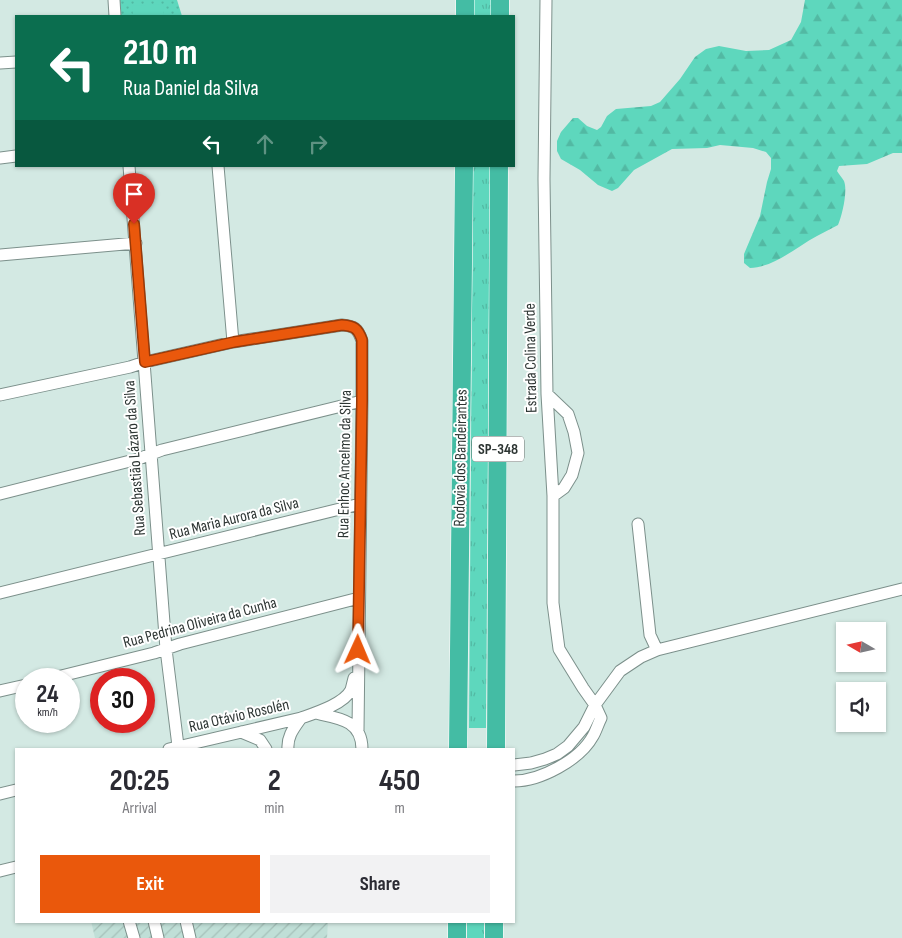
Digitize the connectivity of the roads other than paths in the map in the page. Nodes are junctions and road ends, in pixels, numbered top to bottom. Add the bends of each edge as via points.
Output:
1 (114, 0) edge
2 (465, 0) edge
3 (500, 0) edge
4 (546, 0) edge
5 (115, 15) edge
6 (465, 15) edge
7 (500, 15) edge
8 (15, 62) edge
9 (0, 63) edge
10 (15, 156) edge
11 (0, 158) edge
12 (129, 167) edge
13 (218, 167) edge
14 (464, 167) edge
15 (499, 167) edge
16 (136, 243) junction
17 (0, 255) edge
18 (234, 342) junction
19 (145, 362) junction
20 (0, 394) edge
21 (547, 394) junction
22 (362, 401) junction
23 (151, 454) junction
24 (0, 494) edge
25 (553, 496) junction
26 (360, 504) junction
27 (638, 524) dead end
28 (159, 554) junction
29 (902, 589) edge
30 (0, 593) edge
31 (359, 598) junction
32 (166, 649) junction
33 (656, 650) junction
34 (358, 667) junction
35 (80, 671) edge
36 (15, 687) edge
37 (0, 691) edge
38 (595, 704) junction
39 (315, 713) junction
40 (301, 718) junction
41 (240, 732) junction
42 (363, 742) edge
43 (174, 748) edge
44 (265, 748) edge
45 (288, 748) edge
46 (458, 748) edge
47 (496, 748) edge
48 (515, 765) edge
49 (515, 781) edge
50 (15, 790) edge
51 (0, 794) edge
52 (15, 867) edge
53 (0, 872) edge
54 (15, 873) edge
55 (130, 923) edge
56 (154, 923) edge
57 (186, 923) edge
58 (457, 923) edge
59 (494, 923) edge
60 (134, 938) edge
61 (158, 938) edge
62 (190, 938) edge
63 (457, 938) edge
64 (494, 938) edge

1 - 5 street
2 - 6 highway
3 - 7 highway
4 - 21 street, Estrada Colina Verde
8 - 9 street
10 - 11 street
12 - 16 street, Rua Sebastião Lázaro da Silva
13 - 18 street
14 - 46 highway, Rodovia dos Bandeirantes / SP-348
15 - 47 highway, SP-348
16 - 17 street
16 - 19 street, Rua Sebastião Lázaro da Silva
18 - 19 street
18 - 22 street, Rua Enhoc Ancelmo da Silva via 352,326 362,340
19 - 20 street
19 - 23 street, Rua Sebastião Lázaro da Silva
21 - 25 street, Estrada Colina Verde
21 - 25 street via 568,414 578,453 572,475 564,488
22 - 23 street
22 - 26 street, Rua Enhoc Ancelmo da Silva
23 - 24 street
23 - 28 street, Rua Sebastião Lázaro da Silva
25 - 38 street, Estrada Colina Verde via 554,603 559,649
26 - 28 street, Rua Maria Aurora da Silva
26 - 31 street, Rua Enhoc Ancelmo da Silva
27 - 33 street via 650,635
28 - 30 street, Rua Maria Aurora da Silva
28 - 32 street, Rua Sebastião Lázaro da Silva
29 - 33 street
31 - 32 street, Rua Pedrina Oliveira da Cunha
31 - 34 street, Rua Enhoc Ancelmo da Silva
32 - 35 street, Rua Pedrina Oliveira da Cunha
32 - 43 street, Rua Sebastião Lázaro da Silva
33 - 38 street via 620,671
34 - 39 street, Rua Enhoc Ancelmo da Silva via 350,691 342,700
34 - 42 street, Rua Enhoc Ancelmo da Silva
36 - 37 street
38 - 48 street via 584,727 568,746 545,759
38 - 49 street via 601,718 593,737 578,754 542,776
39 - 40 street, Rua Otávio Rosolén
39 - 42 street via 348,722
40 - 41 street, Rua Otávio Rosolén
40 - 45 street via 290,733
41 - 43 street, Rua Otávio Rosolén
41 - 44 street via 260,740
50 - 51 street
52 - 53 street
53 - 54 street
55 - 60 street
56 - 61 street
57 - 62 street
58 - 63 highway
59 - 64 highway

